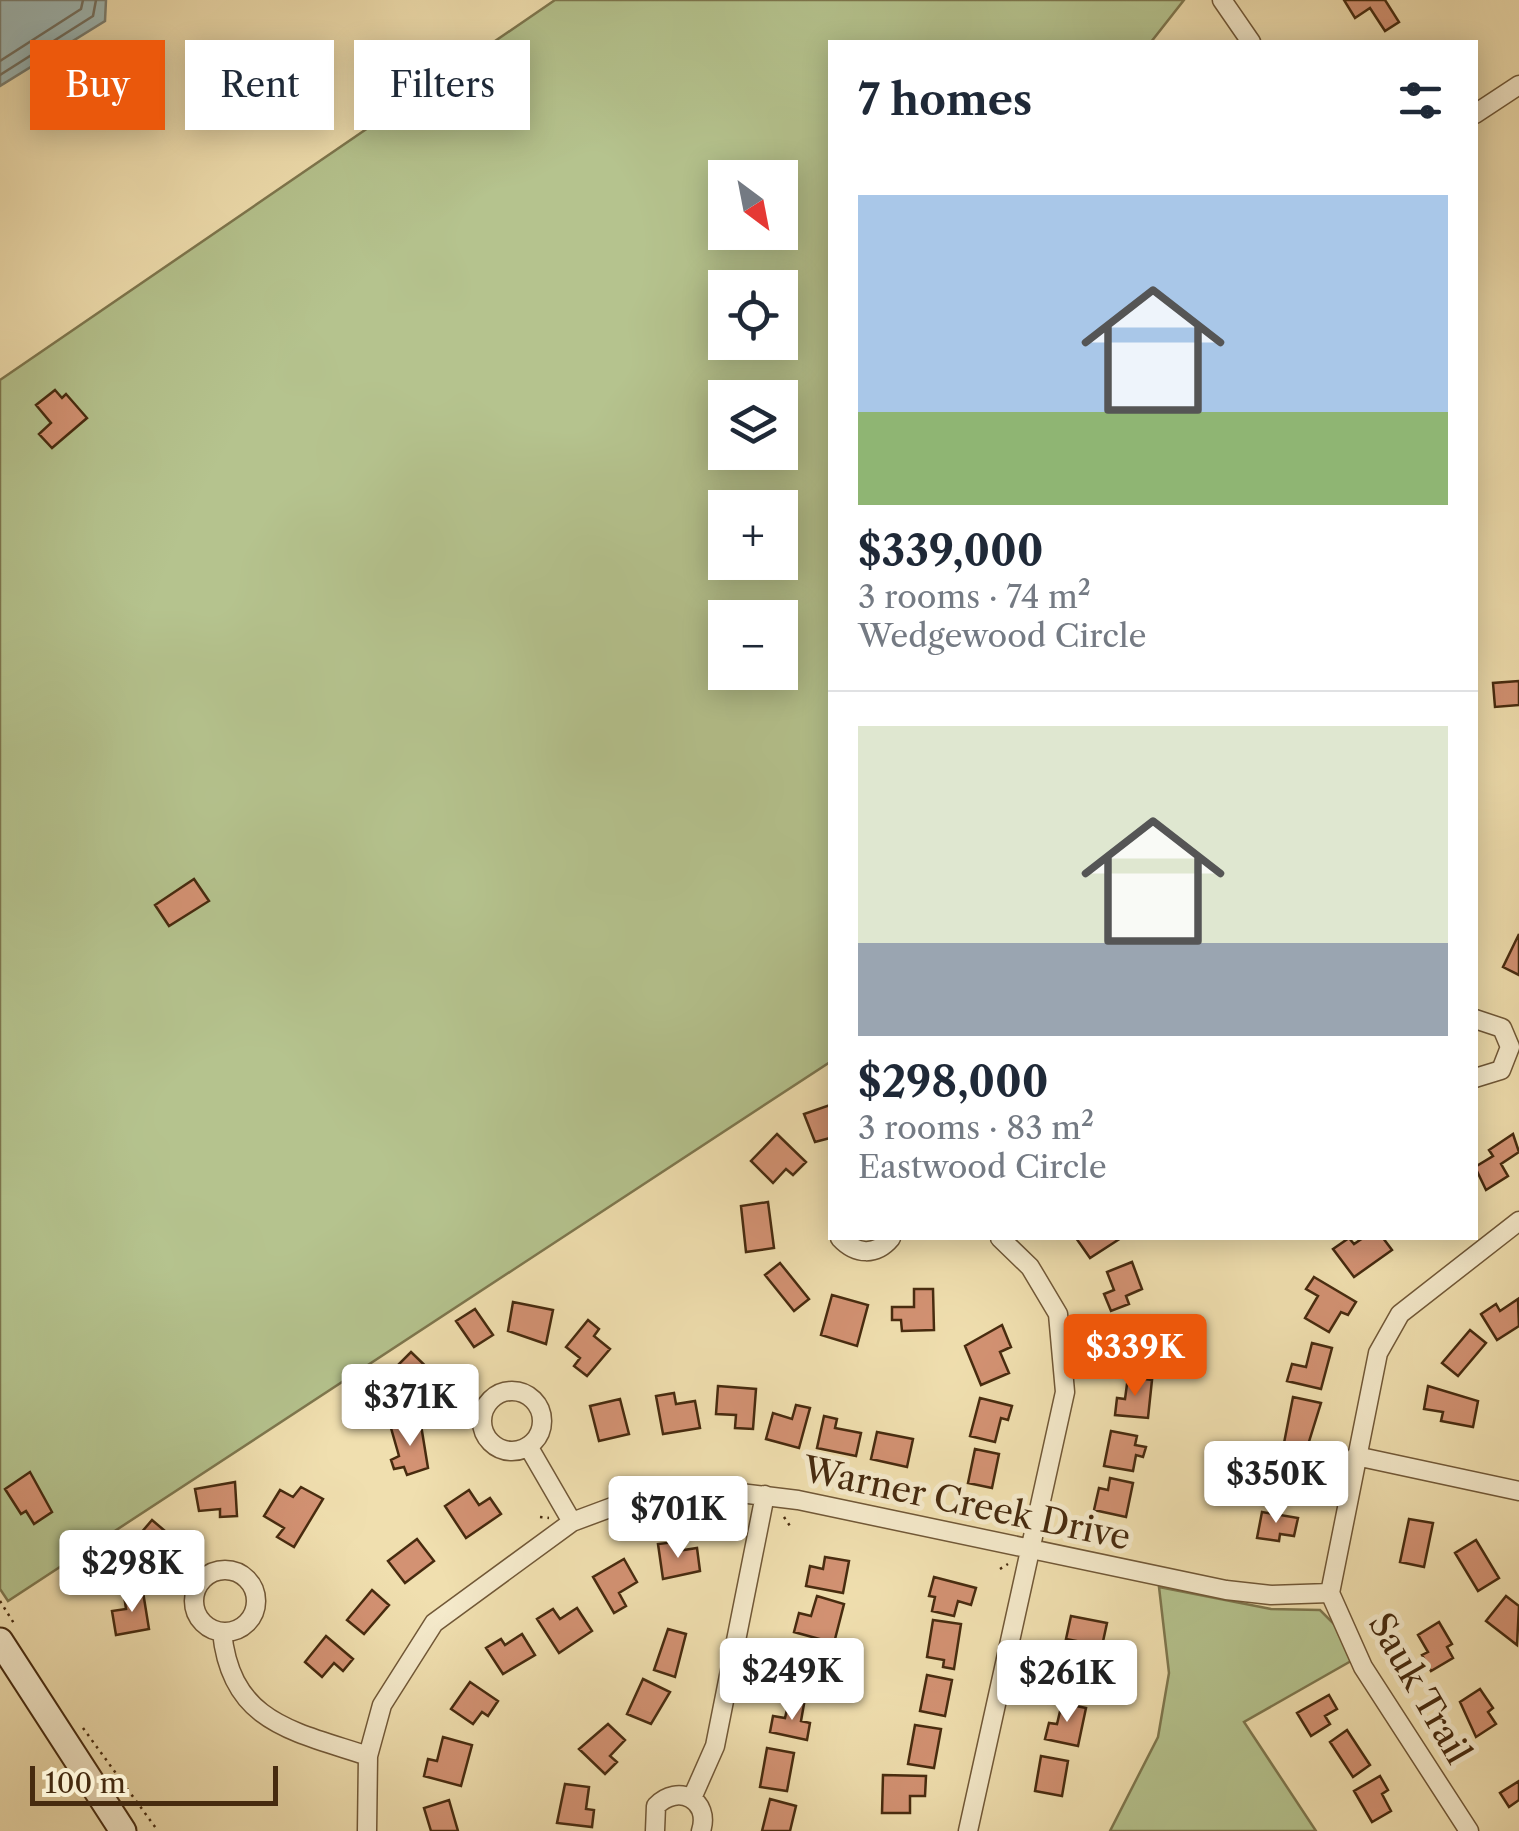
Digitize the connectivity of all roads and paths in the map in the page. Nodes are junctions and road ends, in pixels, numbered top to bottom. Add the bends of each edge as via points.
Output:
1 (1222, 0) edge
2 (1250, 40) edge
3 (1519, 85) edge
4 (1478, 112) edge
5 (1478, 1020) edge
6 (1513, 1066) edge
7 (1478, 1078) edge
8 (1519, 1221) edge
9 (843, 1240) edge
10 (888, 1240) edge
11 (1002, 1240) edge
12 (528, 1446) dead end
13 (1356, 1456) junction
14 (1519, 1491) edge
15 (765, 1495) junction
16 (540, 1518) dead end
17 (550, 1518) dead end
18 (784, 1518) dead end
19 (572, 1522) junction
20 (790, 1526) dead end
21 (1034, 1546) junction
22 (1008, 1564) dead end
23 (1000, 1569) dead end
24 (1330, 1593) junction
25 (0, 1602) edge
26 (222, 1632) dead end
27 (10, 1637) edge
28 (82, 1726) dead end
29 (368, 1756) junction
30 (692, 1798) junction
31 (123, 1831) edge
32 (158, 1831) edge
33 (367, 1831) edge
34 (656, 1831) edge
35 (701, 1831) edge
36 (968, 1831) edge
37 (1469, 1831) edge

1 - 2 street
3 - 4 street
5 - 6 street via 1502,1028
6 - 7 street
8 - 13 street, Sauk Trail via 1400,1314 1378,1352
9 - 10 street via 862,1252
11 - 21 street via 1030,1268 1062,1331 1065,1392
12 - 19 street
13 - 14 street
13 - 24 street, Sauk Trail
15 - 19 street, Warner Creek Drive via 658,1490
15 - 21 street, Warner Creek Drive
15 - 30 street via 715,1746
16 - 17 path
18 - 20 path
19 - 29 street, Warner Creek Drive via 434,1624 382,1705
21 - 24 street, Warner Creek Drive via 1226,1590
21 - 36 street
22 - 23 path
24 - 37 street, Sauk Trail via 1362,1666
25 - 27 path
26 - 29 street via 226,1666 240,1696 276,1724
27 - 31 main road
28 - 32 path
29 - 33 street, Warner Creek Drive
30 - 34 street via 663,1798 652,1815
30 - 35 street via 704,1814

